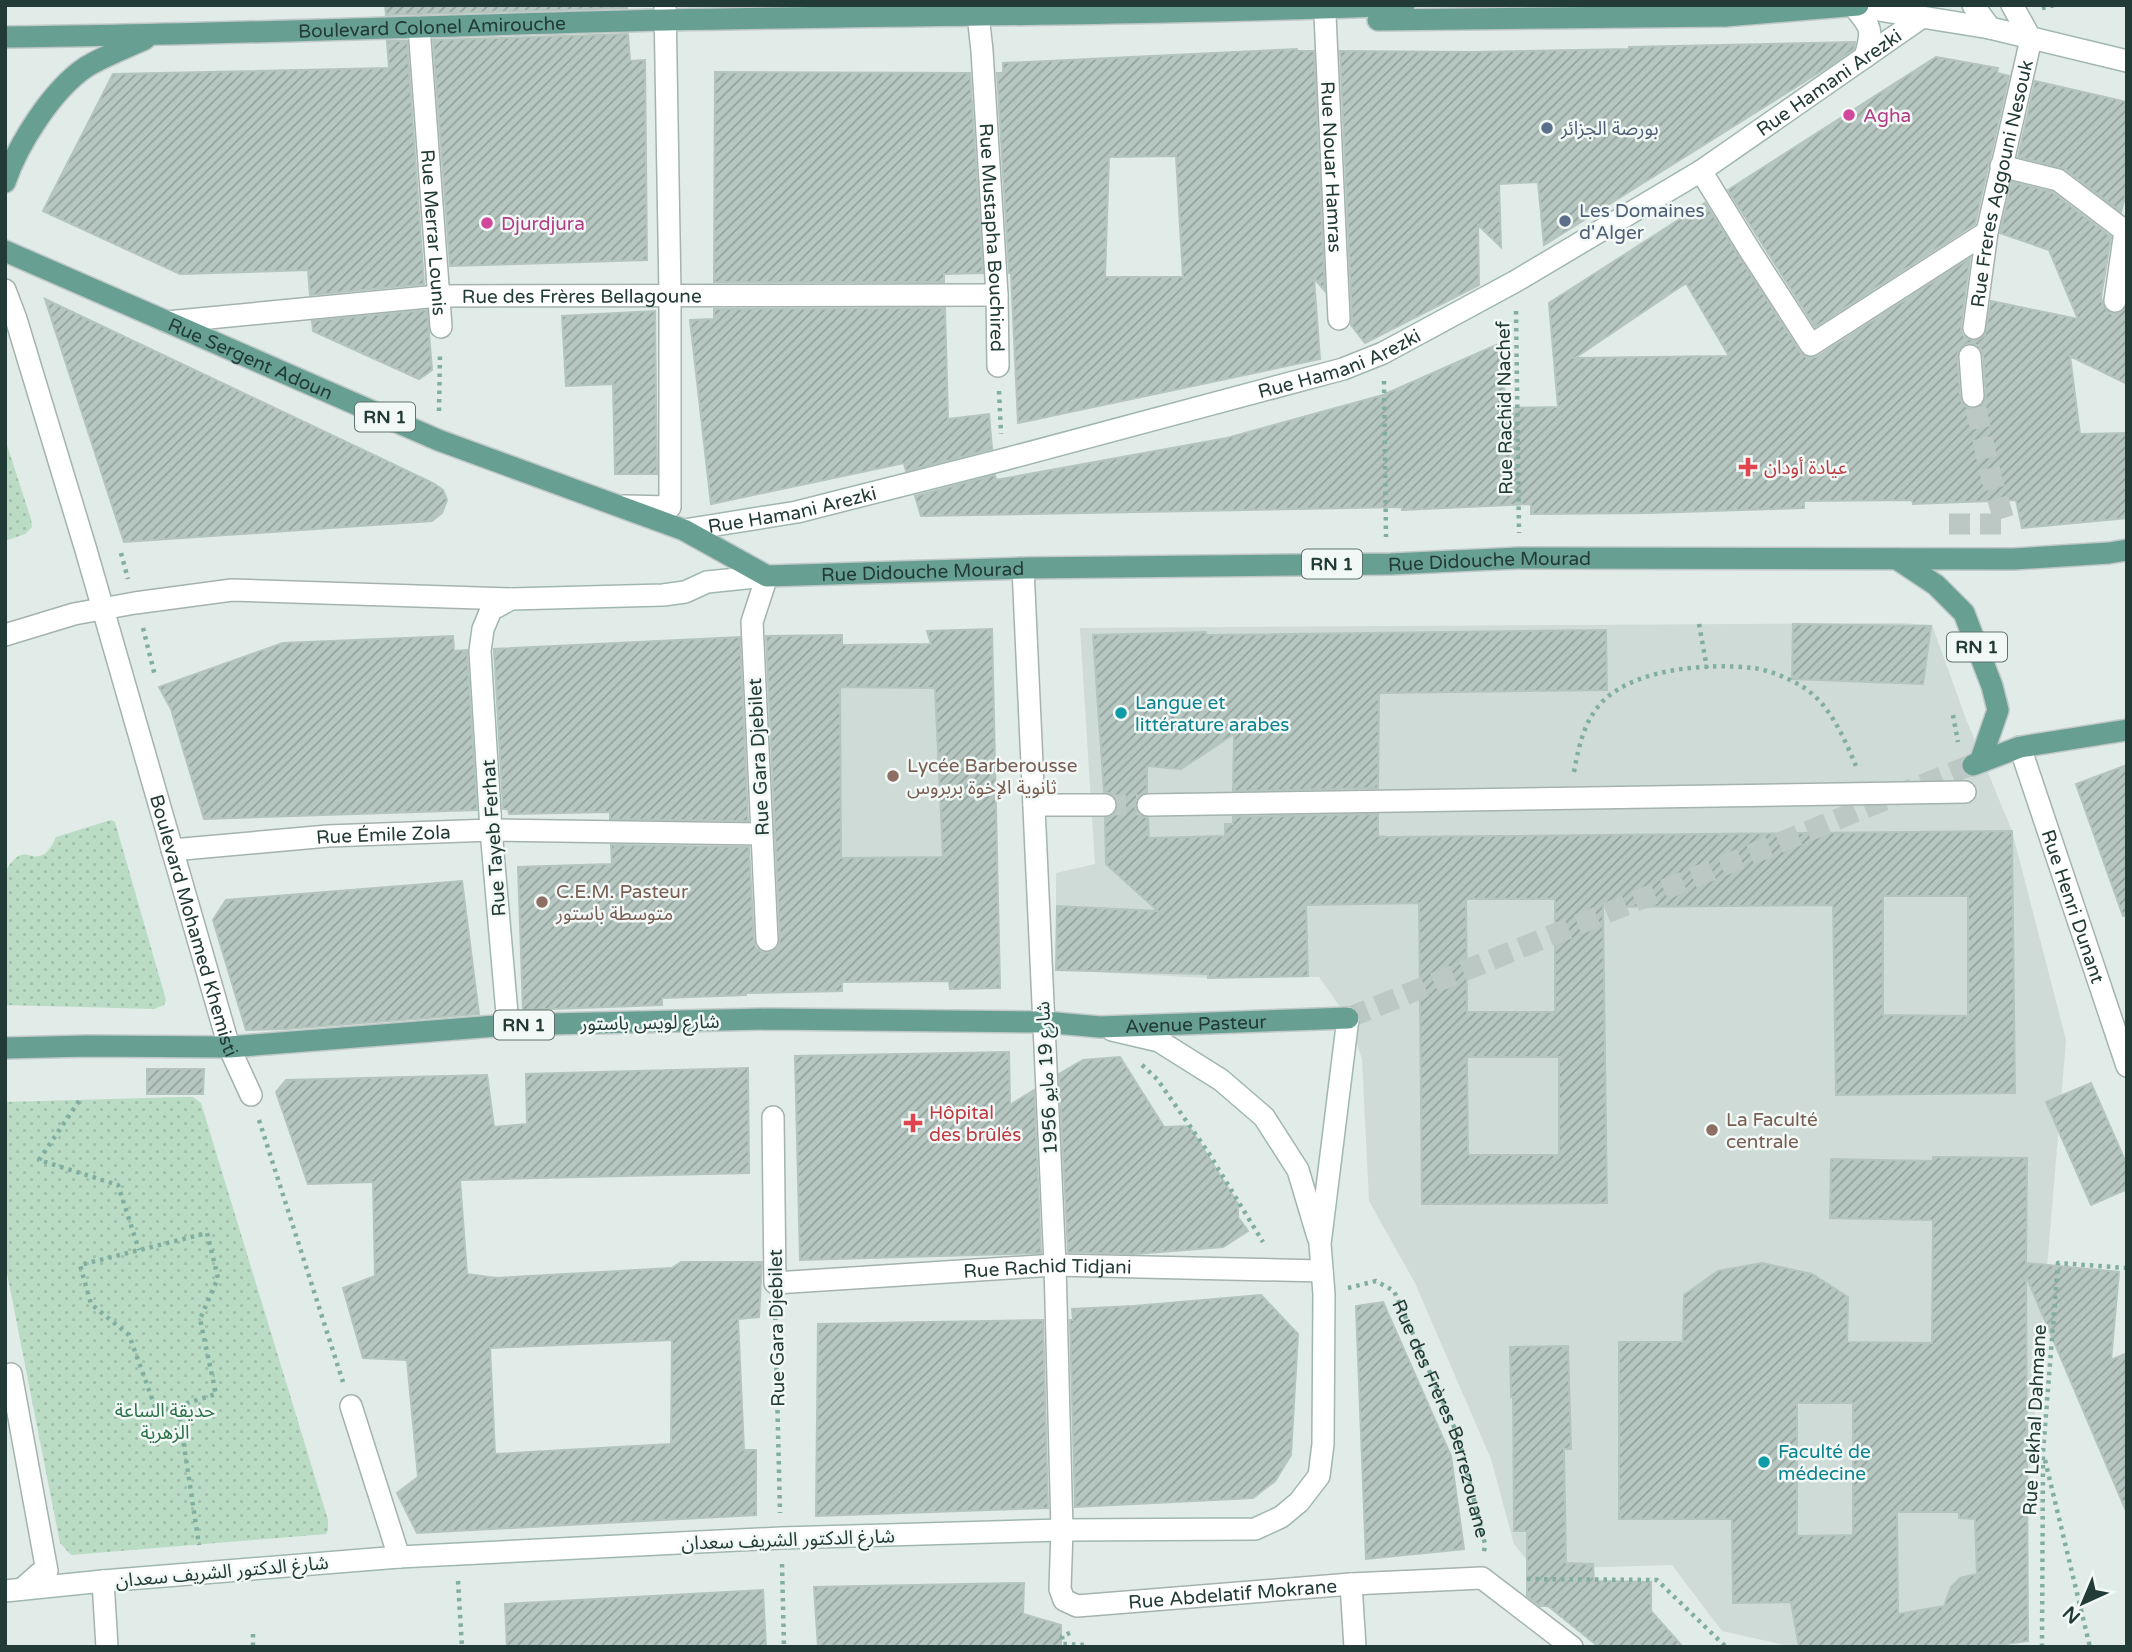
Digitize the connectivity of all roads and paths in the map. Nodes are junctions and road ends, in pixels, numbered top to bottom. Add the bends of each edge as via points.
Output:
1 (1404, 5) edge
2 (1599, 5) edge
3 (1973, 5) edge
4 (2012, 5) edge
5 (1853, 6) edge
6 (1285, 8) edge
7 (978, 10) edge
8 (1731, 10) edge
9 (665, 13) edge
10 (1325, 15) junction
11 (1617, 17) junction
12 (1921, 18) junction
13 (419, 27) junction
14 (1990, 28) junction
15 (150, 36) junction
16 (5, 37) edge
17 (2031, 39) junction
18 (1865, 57) junction
19 (2127, 61) edge
20 (2001, 166) junction
21 (1701, 171) junction
22 (5, 182) edge
23 (1987, 232) junction
24 (5, 251) edge
25 (1516, 281) junction
26 (5, 290) edge
27 (670, 294) junction
28 (997, 295) junction
29 (438, 296) junction
30 (2115, 300) dead end
31 (1339, 319) dead end
32 (167, 322) junction
33 (441, 327) joint
34 (1974, 328) dead end
35 (1383, 353) junction
36 (1970, 356) dead end
37 (998, 366) joint
38 (1973, 396) tunnel mouth
39 (438, 440) junction
40 (1002, 460) junction
41 (618, 506) junction
42 (684, 530) junction
43 (1520, 534) dead end
44 (1386, 538) dead end
45 (2127, 550) edge
46 (1897, 559) junction
47 (1023, 568) junction
48 (767, 576) junction
49 (511, 598) junction
50 (103, 610) junction
51 (1699, 624) dead end
52 (5, 635) edge
53 (1707, 667) junction
54 (2127, 730) edge
55 (1578, 747) dead end
56 (2020, 747) junction
57 (1965, 792) dead end
58 (1867, 793) junction
59 (1034, 805) junction
60 (1105, 805) tunnel mouth
61 (1148, 805) tunnel mouth
62 (491, 830) junction
63 (761, 834) junction
64 (172, 850) junction
65 (767, 940) dead end
66 (1348, 1018) joint
67 (1044, 1022) junction
68 (508, 1025) junction
69 (1100, 1027) junction
70 (229, 1047) junction
71 (5, 1048) edge
72 (1138, 1062) dead end
73 (2127, 1066) edge
74 (251, 1095) joint
75 (79, 1101) dead end
76 (773, 1117) dead end
77 (1321, 1244) junction
78 (139, 1250) junction
79 (1055, 1265) junction
80 (2127, 1268) edge
81 (1278, 1270) junction
82 (1321, 1271) junction
83 (775, 1283) junction
84 (1324, 1294) junction
85 (11, 1374) dead end
86 (178, 1406) junction
87 (351, 1406) joint
88 (2043, 1452) junction
89 (1062, 1530) junction
90 (781, 1538) junction
91 (199, 1545) dead end
92 (456, 1555) junction
93 (399, 1557) junction
94 (1482, 1578) junction
95 (103, 1581) junction
96 (1351, 1584) junction
97 (1060, 1589) joint
98 (14, 1590) edge
99 (253, 1634) dead end
100 (107, 1647) edge
101 (253, 1647) edge
102 (462, 1647) edge
103 (784, 1647) edge
104 (1355, 1647) edge
105 (1572, 1647) edge
106 (1726, 1647) edge
107 (2042, 1647) edge
108 (2090, 1647) edge

1 - 6 main road, Boulevard Colonel Amirouche
2 - 11 main road
3 - 14 street
4 - 17 street
5 - 8 main road
5 - 12 street
5 - 18 street via 1869,24
6 - 7 main road, Boulevard Colonel Amirouche
6 - 10 main road
7 - 9 main road, Boulevard Colonel Amirouche
7 - 28 street, Rue Mustapha Bouchired
8 - 11 main road
9 - 13 main road, Boulevard Colonel Amirouche
9 - 27 street
10 - 11 main road via 1348,20
10 - 31 street, Rue Nouar Hamras
12 - 14 street
12 - 18 street, Rue Hamani Arezki
13 - 15 main road, Boulevard Colonel Amirouche
13 - 29 street, Rue Merrar Lounis
14 - 17 street
15 - 16 main road, Boulevard Colonel Amirouche
15 - 22 main road via 86,68 54,97 28,132
17 - 19 street
17 - 20 street, Rue Freres Aggouni Nesouk
18 - 21 street, Rue Hamani Arezki
20 - 23 street, Rue Freres Aggouni Nesouk
20 - 30 street via 2058,180 2125,231
21 - 23 street via 1811,345
21 - 25 street, Rue Hamani Arezki
23 - 34 street, Rue Freres Aggouni Nesouk
24 - 32 main road, Rue Sergent Adoun / RN 1
25 - 35 street, Rue Hamani Arezki
25 - 43 path, Rue Rachid Nachef
26 - 50 street, Boulevard Mohamed Khemisti
27 - 28 street, Rue des Frères Bellagoune
27 - 29 street, Rue des Frères Bellagoune
27 - 41 street via 670,507
28 - 37 street, Rue Mustapha Bouchired
29 - 32 street, Rue des Frères Bellagoune
29 - 33 street, Rue Merrar Lounis
32 - 39 main road, Rue Sergent Adoun / RN 1
33 - 39 path, Rue Merrar Lounis
35 - 40 street, Rue Hamani Arezki via 1343,369
35 - 44 path
36 - 38 street
37 - 40 path, Rue Mustapha Bouchired
39 - 41 main road, Rue Sergent Adoun / RN 1
40 - 42 street, Rue Hamani Arezki via 797,512
41 - 42 main road, Rue Sergent Adoun / RN 1
42 - 48 main road, Rue Sergent Adoun / RN 1
45 - 46 main road, Rue Didouche Mourad / RN 1 via 2014,559
46 - 47 main road, Rue Didouche Mourad / RN 1 via 1518,558
46 - 56 main road, RN 1 via 1936,585 1964,613 1992,686 1998,710 1975,764
47 - 48 main road, Rue Didouche Mourad / RN 1
47 - 59 street, شارع 19 مايو 1956
48 - 49 street via 707,582 663,595
48 - 63 street, Rue Gara Djebilet via 752,622
49 - 50 street via 232,590
49 - 62 street, Rue Tayeb Ferhat via 491,610 480,651
50 - 52 street
50 - 64 street, Boulevard Mohamed Khemisti
51 - 53 path
53 - 55 path via 1648,675 1622,687 1604,700 1587,722
53 - 58 path via 1754,668 1804,688 1841,730
54 - 56 main road, RN 1
56 - 73 street, Rue Henri Dunant
57 - 58 street
58 - 61 street
59 - 60 street
59 - 67 street, شارع 19 مايو 1956
62 - 63 street, Rue Émile Zola
62 - 64 street, Rue Émile Zola via 328,836
62 - 68 street, Rue Tayeb Ferhat
63 - 65 street, Rue Gara Djebilet
64 - 70 street, Boulevard Mohamed Khemisti
66 - 69 main road, Avenue Pasteur / RN 1
66 - 77 street, شارغ الدكتور الشريف سعدان / RN 1
67 - 68 main road, شارع لويس باستور / RN 1 via 768,1019
67 - 69 main road, Avenue Pasteur / RN 1
67 - 79 street, شارع 19 مايو 1956
68 - 70 main road, شارع لويس باستور / RN 1
69 - 77 street, شارغ الدكتور الشريف سعدان / RN 1 via 1159,1041 1221,1080 1264,1117 1298,1170
70 - 71 main road, شارع لويس باستور / RN 1
70 - 74 street, Boulevard Mohamed Khemisti
72 - 81 path via 1157,1079 1208,1152
74 - 87 path
75 - 78 path via 38,1160 118,1185
76 - 83 street, Rue Gara Djebilet
77 - 82 street, شارغ الدكتور الشريف سعدان / RN 1
78 - 86 path via 80,1265 91,1304 129,1335 157,1412
78 - 86 path via 207,1233 218,1278 200,1320 216,1394
79 - 81 street, Rue Rachid Tidjani
79 - 83 street, Rue Rachid Tidjani
79 - 89 street, شارع 19 مايو 1956
80 - 88 path, Rue Lekhal Dahmane via 2058,1263
81 - 82 street, Rue Rachid Tidjani
82 - 84 street, شارغ الدكتور الشريف سعدان / RN 1
83 - 90 path, Rue Gara Djebilet
84 - 89 street, شارغ الدكتور الشريف سعدان / RN 1 via 1324,1444 1319,1476 1299,1502 1255,1529
84 - 94 path, Rue des Frères Berrezouane via 1376,1281 1394,1291 1458,1436 1485,1544
85 - 98 street via 47,1571
86 - 91 path
87 - 93 street
88 - 107 path, Rue Lekhal Dahmane
88 - 108 path
89 - 90 street, شارغ الدكتور الشريف سعدان / RN 1
89 - 97 street, شارع 19 مايو 1956
90 - 92 street, شارغ الدكتور الشريف سعدان / RN 1
90 - 103 path, Rue Gara Djebilet
92 - 93 street, شارغ الدكتور الشريف سعدان / RN 1
92 - 102 path
93 - 95 street, شارغ الدكتور الشريف سعدان / RN 1
94 - 96 street
94 - 105 street
94 - 106 path via 1657,1580
95 - 98 street, شارغ الدكتور الشريف سعدان / RN 1
95 - 100 street
96 - 97 street, Rue Abdelatif Mokrane via 1077,1606 1064,1600
96 - 104 street, Rue Abdelatif Mokrane
99 - 101 path

